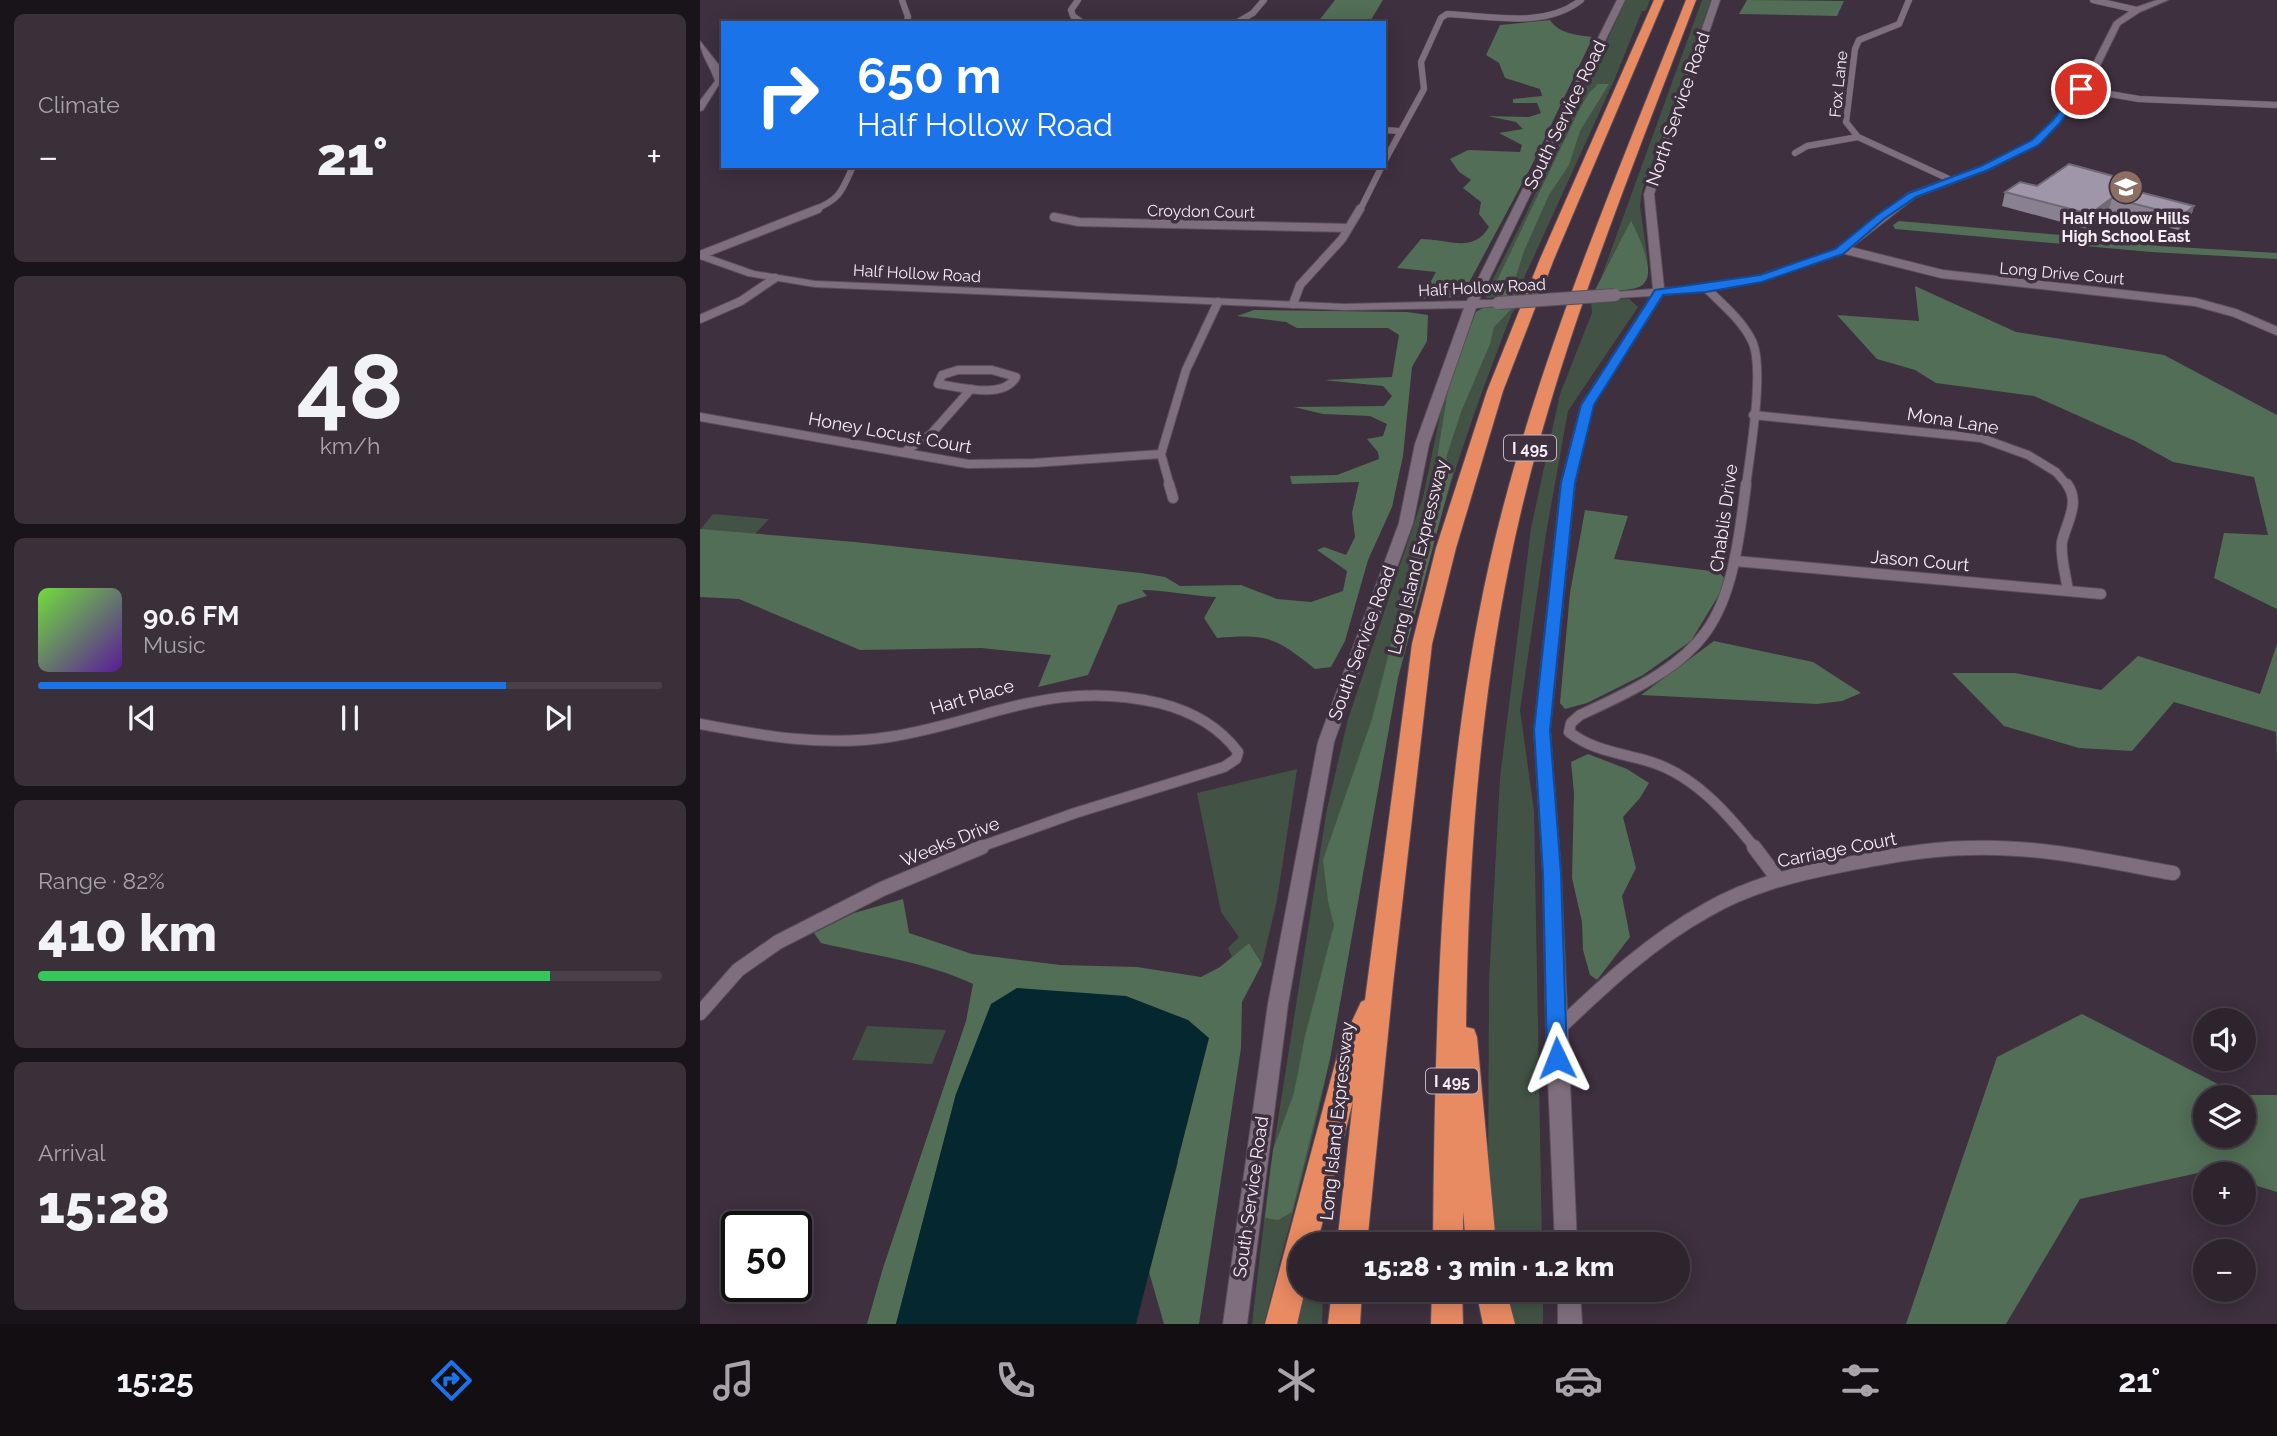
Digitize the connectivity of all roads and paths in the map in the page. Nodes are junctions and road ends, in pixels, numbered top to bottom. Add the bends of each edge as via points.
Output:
1 (902, 0) edge
2 (1078, 0) edge
3 (1264, 0) edge
4 (1581, 0) edge
5 (1621, 0) edge
6 (1659, 0) edge
7 (1691, 0) edge
8 (1716, 0) edge
9 (1909, 0) edge
10 (2093, 0) edge
11 (2164, 0) edge
12 (2137, 10) junction
13 (907, 21) edge
14 (1081, 21) edge
15 (1239, 21) edge
16 (700, 44) edge
17 (721, 81) edge
18 (2081, 89) junction
19 (2277, 105) edge
20 (700, 108) edge
21 (1386, 130) edge
22 (1399, 131) junction
23 (1858, 137) junction
24 (1795, 153) dead end
25 (1386, 158) edge
26 (852, 168) edge
27 (1381, 168) edge
28 (1951, 180) junction
29 (1054, 217) dead end
30 (1348, 228) junction
31 (1842, 249) junction
32 (700, 255) edge
33 (1657, 273) junction
34 (775, 278) junction
35 (1706, 288) junction
36 (1659, 292) junction
37 (1218, 302) junction
38 (1293, 304) junction
39 (1471, 305) junction
40 (700, 319) edge
41 (2277, 331) edge
42 (971, 389) junction
43 (1753, 415) junction
44 (700, 416) edge
45 (904, 452) junction
46 (1161, 454) junction
47 (1173, 498) dead end
48 (1735, 561) junction
49 (2068, 591) junction
50 (2101, 594) dead end
51 (700, 724) edge
52 (1238, 752) joint
53 (2173, 873) dead end
54 (1778, 879) junction
55 (1455, 917) junction
56 (1380, 984) junction
57 (700, 1013) edge
58 (1556, 1031) junction
59 (1305, 1232) edge
60 (1353, 1232) edge
61 (1448, 1232) edge
62 (1480, 1232) edge
63 (1565, 1232) edge
64 (1288, 1297) edge
65 (1346, 1302) edge
66 (1447, 1302) edge
67 (1494, 1302) edge
68 (1569, 1302) edge
69 (1235, 1324) edge
70 (1281, 1324) edge
71 (1344, 1324) edge
72 (1447, 1324) edge
73 (1499, 1324) edge
74 (1570, 1324) edge

1 - 13 street
2 - 14 street via 1071,10
3 - 15 street
4 - 22 street via 1543,16 1447,14 1441,18 1421,62 1424,89
5 - 39 main road, South Service Road
6 - 56 highway, Long Island Expressway / I 495 via 1522,317 1446,548 1422,644
7 - 55 highway, I 495 via 1569,321 1524,469 1483,648
8 - 33 main road, North Service Road via 1649,194
9 - 23 street, Fox Lane via 1899,24 1859,40 1854,49 1846,122
10 - 12 street
11 - 12 main road, Half Hollow Road
12 - 18 main road, Half Hollow Road via 2117,23
16 - 17 main road
17 - 20 main road
18 - 19 street via 2139,99
18 - 28 main road, Half Hollow Road via 2035,142
21 - 22 street
22 - 25 street
23 - 24 street via 1807,146
23 - 28 street, Fox Lane
26 - 32 street via 841,194 830,204
27 - 30 street
28 - 31 main road, Half Hollow Road via 1912,195
29 - 30 street, Croydon Court via 1079,222
30 - 38 street via 1343,239 1311,269 1294,294
31 - 35 main road, Half Hollow Road via 1762,278
31 - 41 street, Long Drive Court via 1941,274 2195,302
32 - 34 main road, Half Hollow Road
33 - 35 main road via 1675,284
33 - 36 main road, North Service Road
34 - 37 main road, Half Hollow Road via 841,286
34 - 40 street via 741,301
35 - 36 main road, Half Hollow Road
35 - 43 street, Chablis Drive via 1754,344
36 - 39 main road, Half Hollow Road, bridge
36 - 58 main road via 1587,405 1568,483 1542,730
37 - 38 main road, Half Hollow Road
37 - 46 street via 1186,370
38 - 39 main road, Half Hollow Road
39 - 69 main road, South Service Road via 1423,444 1406,523 1326,742 1278,1004
42 - 42 street via 1006,388 1016,377 1004,371 956,370 940,378 939,384 946,387
42 - 45 street via 931,434
43 - 48 street, Chablis Drive
43 - 49 street, Mona Lane via 1981,438 2028,455 2056,472 2070,488 2073,512 2062,543
44 - 45 street, Honey Locust Court
45 - 46 street, Honey Locust Court via 995,465
46 - 47 street
48 - 49 street, Jason Court
48 - 54 street, Chablis Drive via 1720,610 1687,656 1580,715 1569,732 1579,742 1656,764 1694,786 1727,812
49 - 50 street, Jason Court
51 - 52 street, Hart Place via 791,740 849,741 945,724 1028,700 1104,693 1144,697 1200,718 1226,733
52 - 57 street, Weeks Drive via 1224,767 992,842 882,889 764,952 728,979
53 - 54 street, Carriage Court via 2058,853 1955,849 1878,857
54 - 58 street, Carriage Court via 1740,892 1663,937
55 - 61 highway, I 495
55 - 62 highway
56 - 59 highway via 1353,1049
56 - 60 highway, Long Island Expressway / I 495
58 - 63 main road
64 - 70 highway
65 - 71 highway
66 - 72 highway
67 - 73 highway
68 - 74 main road

